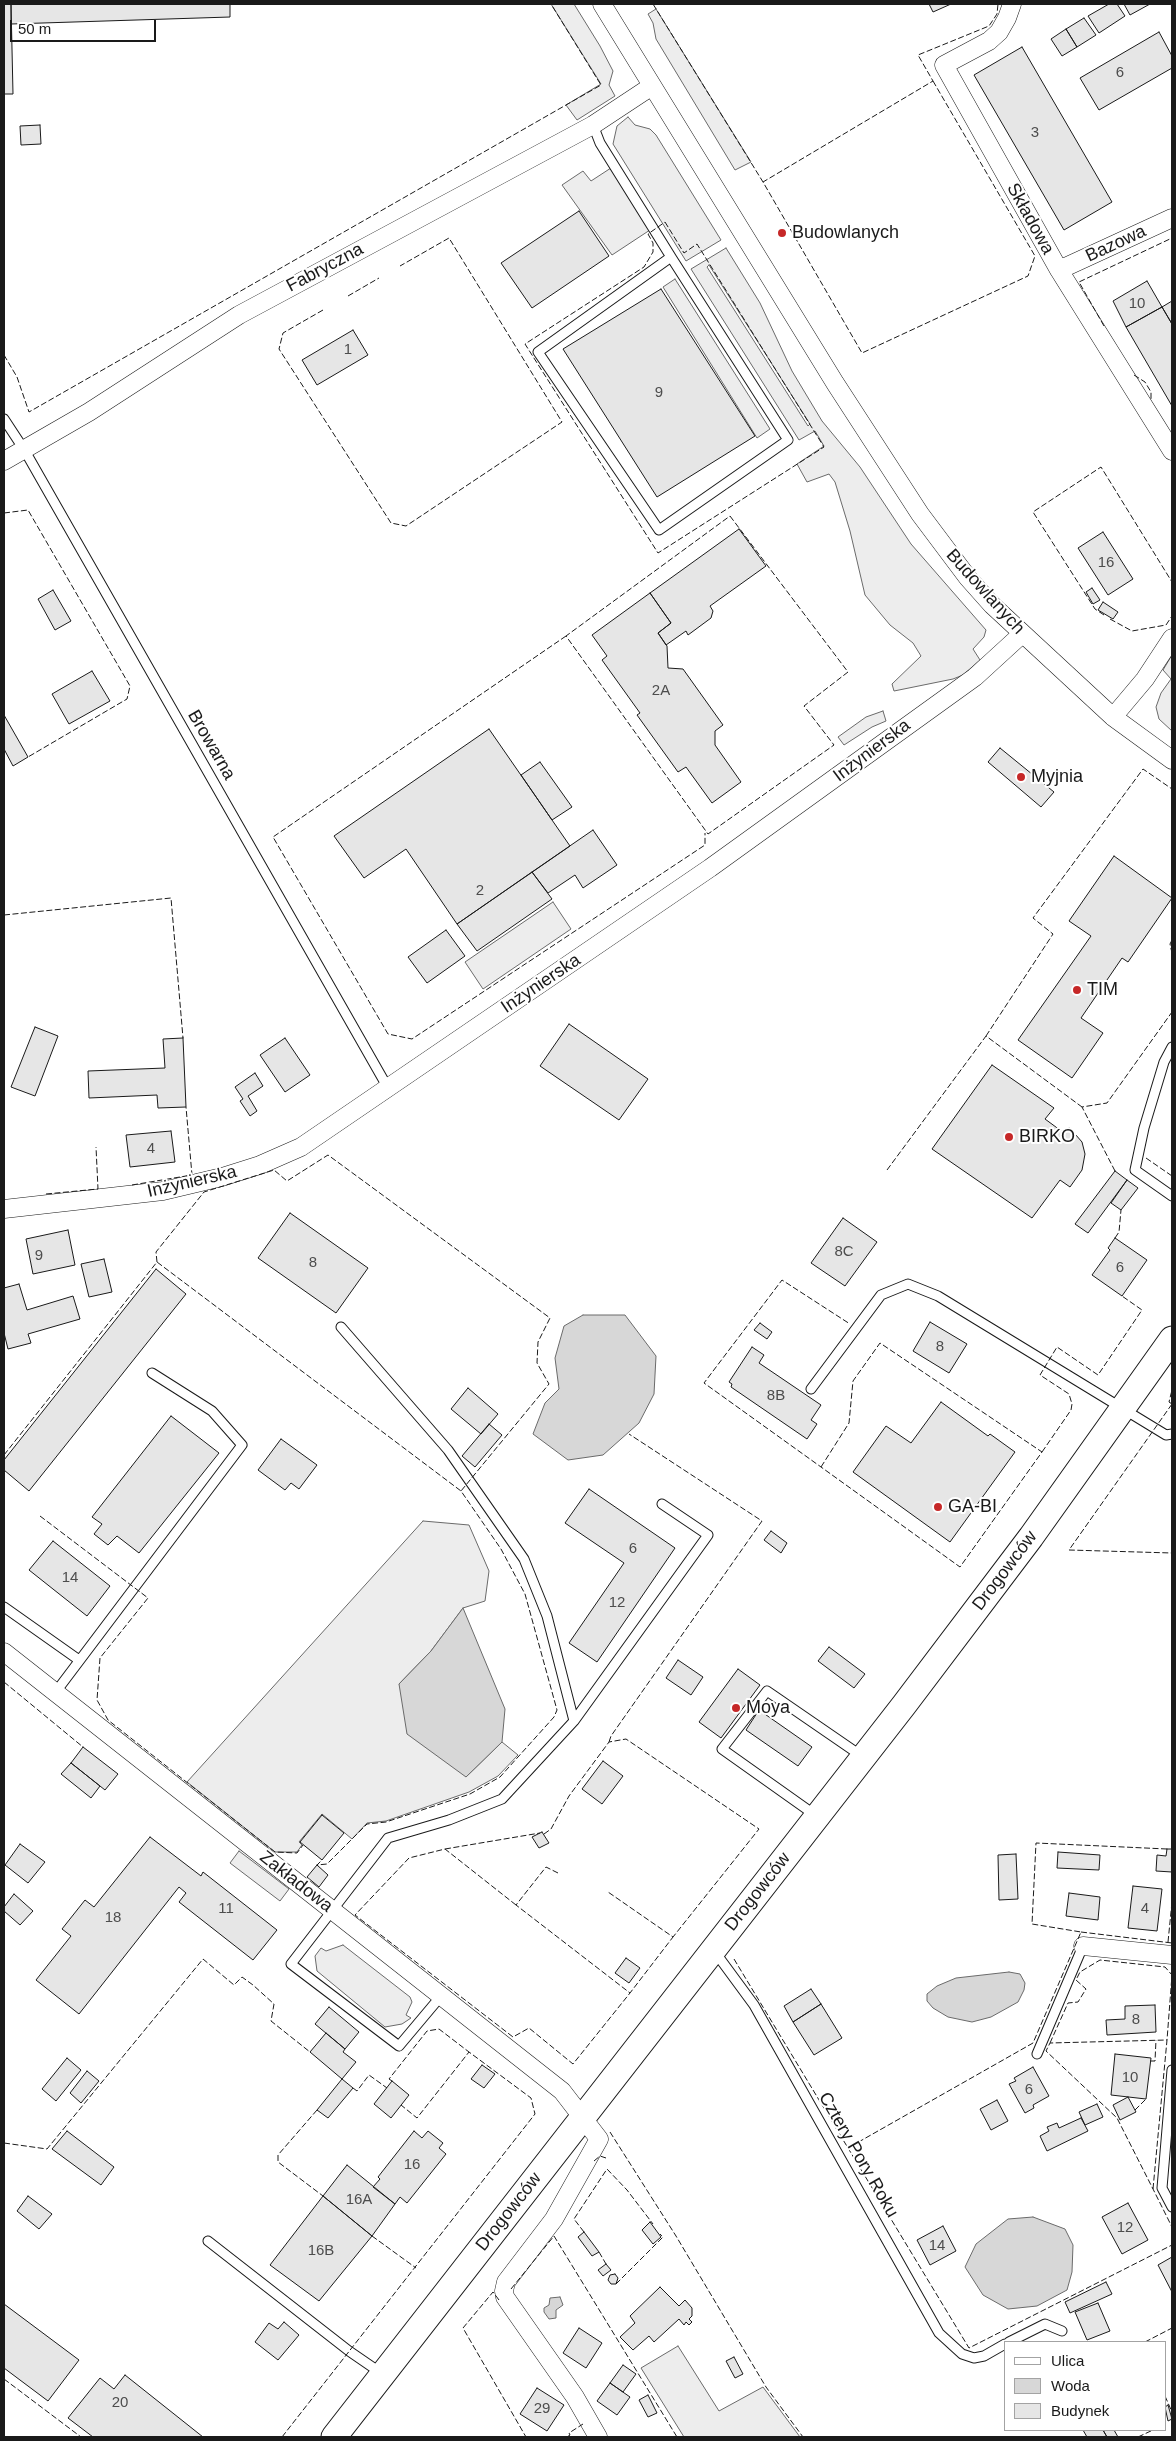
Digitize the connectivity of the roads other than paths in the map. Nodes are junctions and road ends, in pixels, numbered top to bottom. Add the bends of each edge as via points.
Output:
1 (602, 4) edge
2 (1012, 4) edge
3 (652, 86) junction
4 (593, 125) junction
5 (1172, 218) edge
6 (672, 257) junction
7 (1059, 270) junction
8 (4, 419) edge
9 (25, 450) junction
10 (1172, 450) edge
11 (4, 460) edge
12 (1022, 634) junction
13 (1172, 638) edge
14 (1113, 717) junction
15 (1172, 760) edge
16 (1172, 1047) edge
17 (388, 1088) junction
18 (1172, 1196) edge
19 (4, 1209) edge
20 (341, 1327) dead end
21 (1172, 1339) edge
22 (152, 1372) dead end
23 (811, 1389) dead end
24 (1123, 1408) junction
25 (1172, 1434) edge
26 (662, 1504) dead end
27 (4, 1607) edge
28 (4, 1652) edge
29 (78, 1660) junction
30 (55, 1693) junction
31 (574, 1721) junction
32 (863, 1757) junction
33 (817, 1816) junction
34 (333, 1912) junction
35 (1083, 1946) joint
36 (713, 1950) junction
37 (1172, 1955) edge
38 (441, 1996) junction
39 (1037, 2054) dead end
40 (1172, 2070) edge
41 (582, 2117) junction
42 (1172, 2207) edge
43 (208, 2241) dead end
44 (1062, 2331) dead end
45 (1011, 2341) edge
46 (1004, 2345) edge
47 (383, 2375) junction
48 (334, 2437) edge
49 (598, 2437) edge

1 - 3 street, Budowlanych
2 - 7 street, Składowa via 999,32 989,41 944,65
3 - 4 street, Fabryczna
3 - 12 street, Budowlanych via 920,514 968,578
4 - 6 lane via 600,143
4 - 9 street, Fabryczna via 239,315
5 - 7 street, Bazowa
6 - 6 lane via 538,352 659,530 788,440
7 - 10 street, Składowa
8 - 9 lane, Browarna
9 - 11 street, Fabryczna
9 - 17 lane, Browarna
12 - 14 street, Budowlanych
12 - 17 street, Inżynierska via 975,677 804,802
13 - 14 street via 1148,675
14 - 15 street, Budowlanych
16 - 18 lane via 1152,1100 1135,1170
17 - 19 street, Inżynierska via 300,1148 222,1177 163,1191
20 - 31 lane via 448,1450 524,1559 547,1616
21 - 24 main road, Drogowców
22 - 29 lane via 212,1411 242,1445
23 - 24 lane via 881,1295 908,1284 938,1296
24 - 25 lane via 1166,1435
24 - 32 main road, Drogowców via 1032,1537
26 - 31 lane via 708,1535
27 - 29 lane
28 - 30 street, Zakładowa
29 - 30 lane
30 - 34 street, Zakładowa
31 - 34 lane via 502,1799 449,1820 388,1838
32 - 33 main road, Drogowców
32 - 33 lane via 767,1691 722,1749
33 - 36 main road, Drogowców
34 - 38 street, Zakładowa
34 - 38 lane via 291,1964 399,2046
35 - 37 street
35 - 39 lane
36 - 41 main road, Drogowców
36 - 46 lane, Cztery Pory Roku via 754,2005 940,2333 962,2354 974,2358
38 - 41 street, Zakładowa via 562,2091
40 - 42 lane via 1162,2188
41 - 47 main road, Drogowców
41 - 49 street, Zakładowa via 598,2139 554,2219 506,2282 504,2291
43 - 47 lane
44 - 45 lane via 1045,2324
47 - 48 main road, Drogowców

